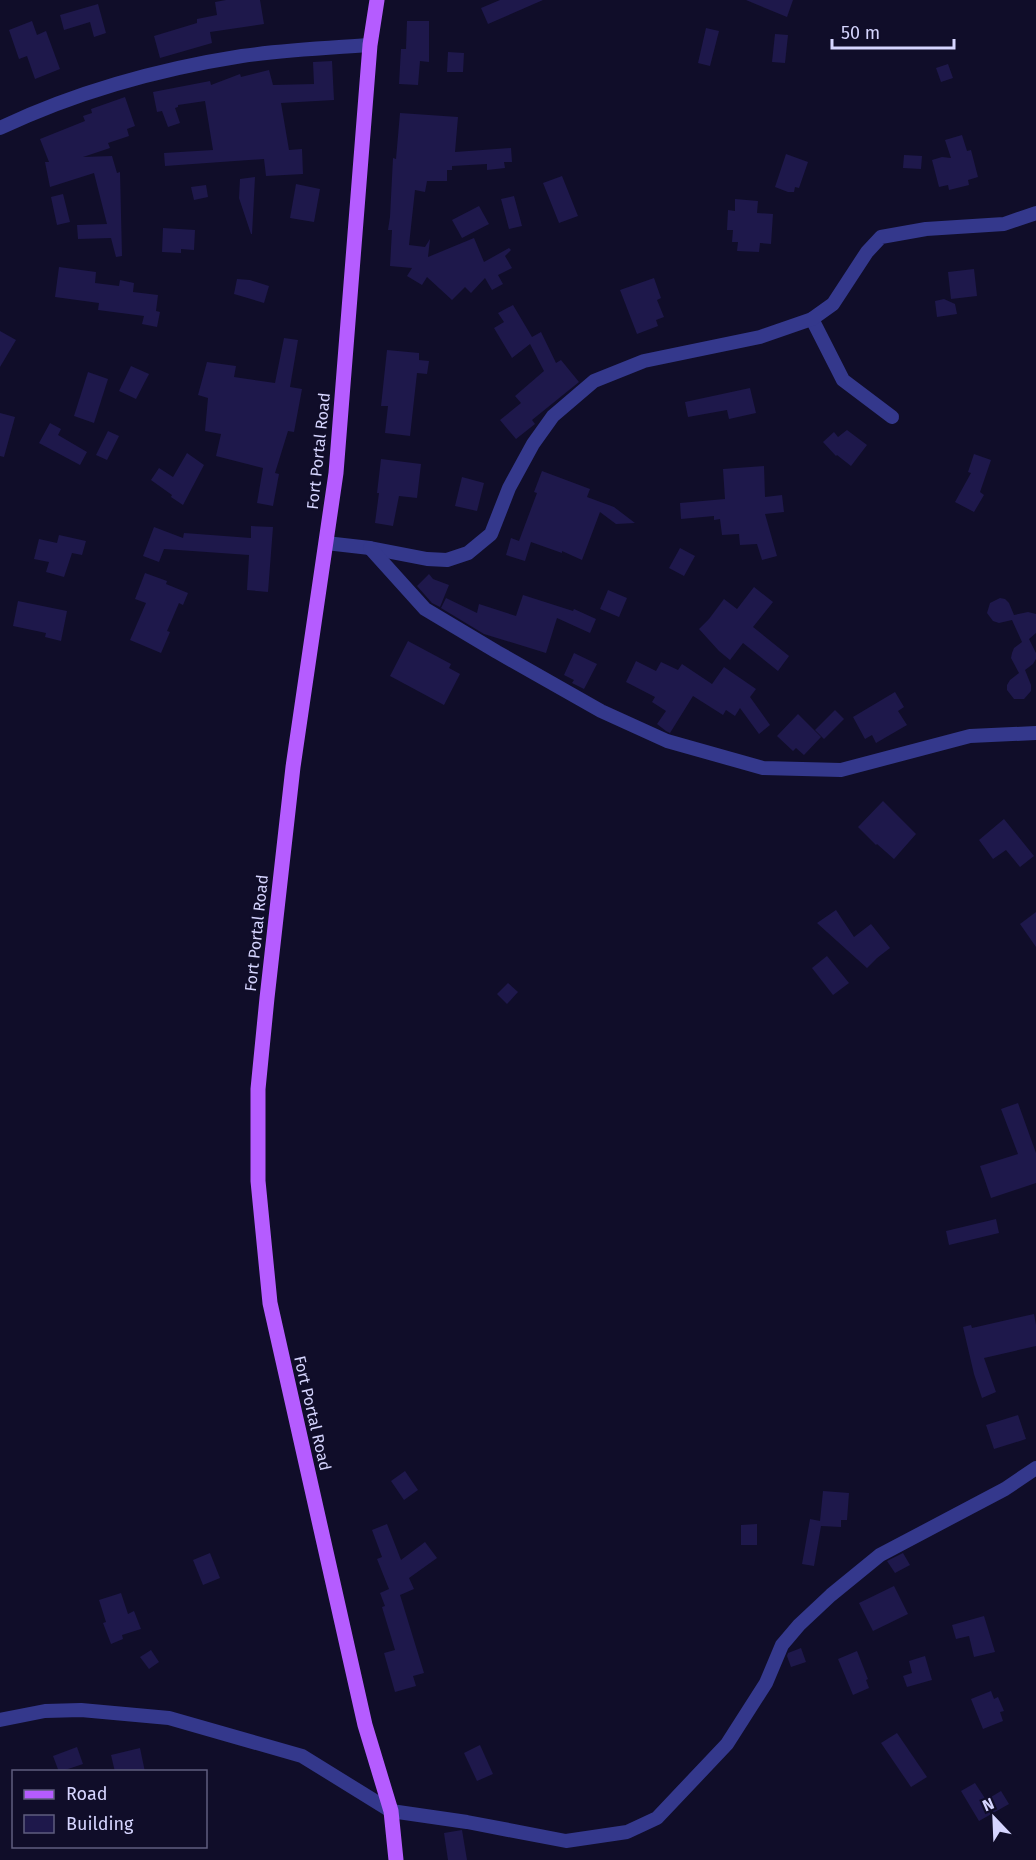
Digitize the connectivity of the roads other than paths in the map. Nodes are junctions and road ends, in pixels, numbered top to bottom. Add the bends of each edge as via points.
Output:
1 (377, 0) edge
2 (370, 45) junction
3 (0, 128) edge
4 (1036, 213) edge
5 (812, 318) junction
6 (892, 417) dead end
7 (326, 543) junction
8 (370, 548) junction
9 (1036, 733) edge
10 (1036, 1468) edge
11 (1036, 1483) edge
12 (1005, 1489) junction
13 (0, 1720) edge
14 (391, 1811) junction
15 (396, 1860) edge

1 - 2 main road, Fort Portal Road
2 - 3 street via 243,56 176,69 80,95
2 - 7 main road, Fort Portal Road via 336,473
4 - 5 street via 1004,224 926,229 881,237 833,304
5 - 6 street via 843,380
5 - 8 street via 760,337 644,360 594,381 554,416 533,444 509,488 491,534 468,553 447,560 427,559
7 - 8 street
7 - 14 main road, Fort Portal Road via 293,767 267,998 258,1089 258,1181 270,1303 365,1725
8 - 9 street via 424,609 601,711 667,741 763,768 841,770 970,736
10 - 12 street
11 - 12 street
12 - 14 street via 880,1555 799,1625 782,1645 766,1683 727,1744 657,1818 627,1832 566,1841
13 - 14 street via 45,1711 81,1710 169,1718 302,1756
14 - 15 main road, Fort Portal Road

